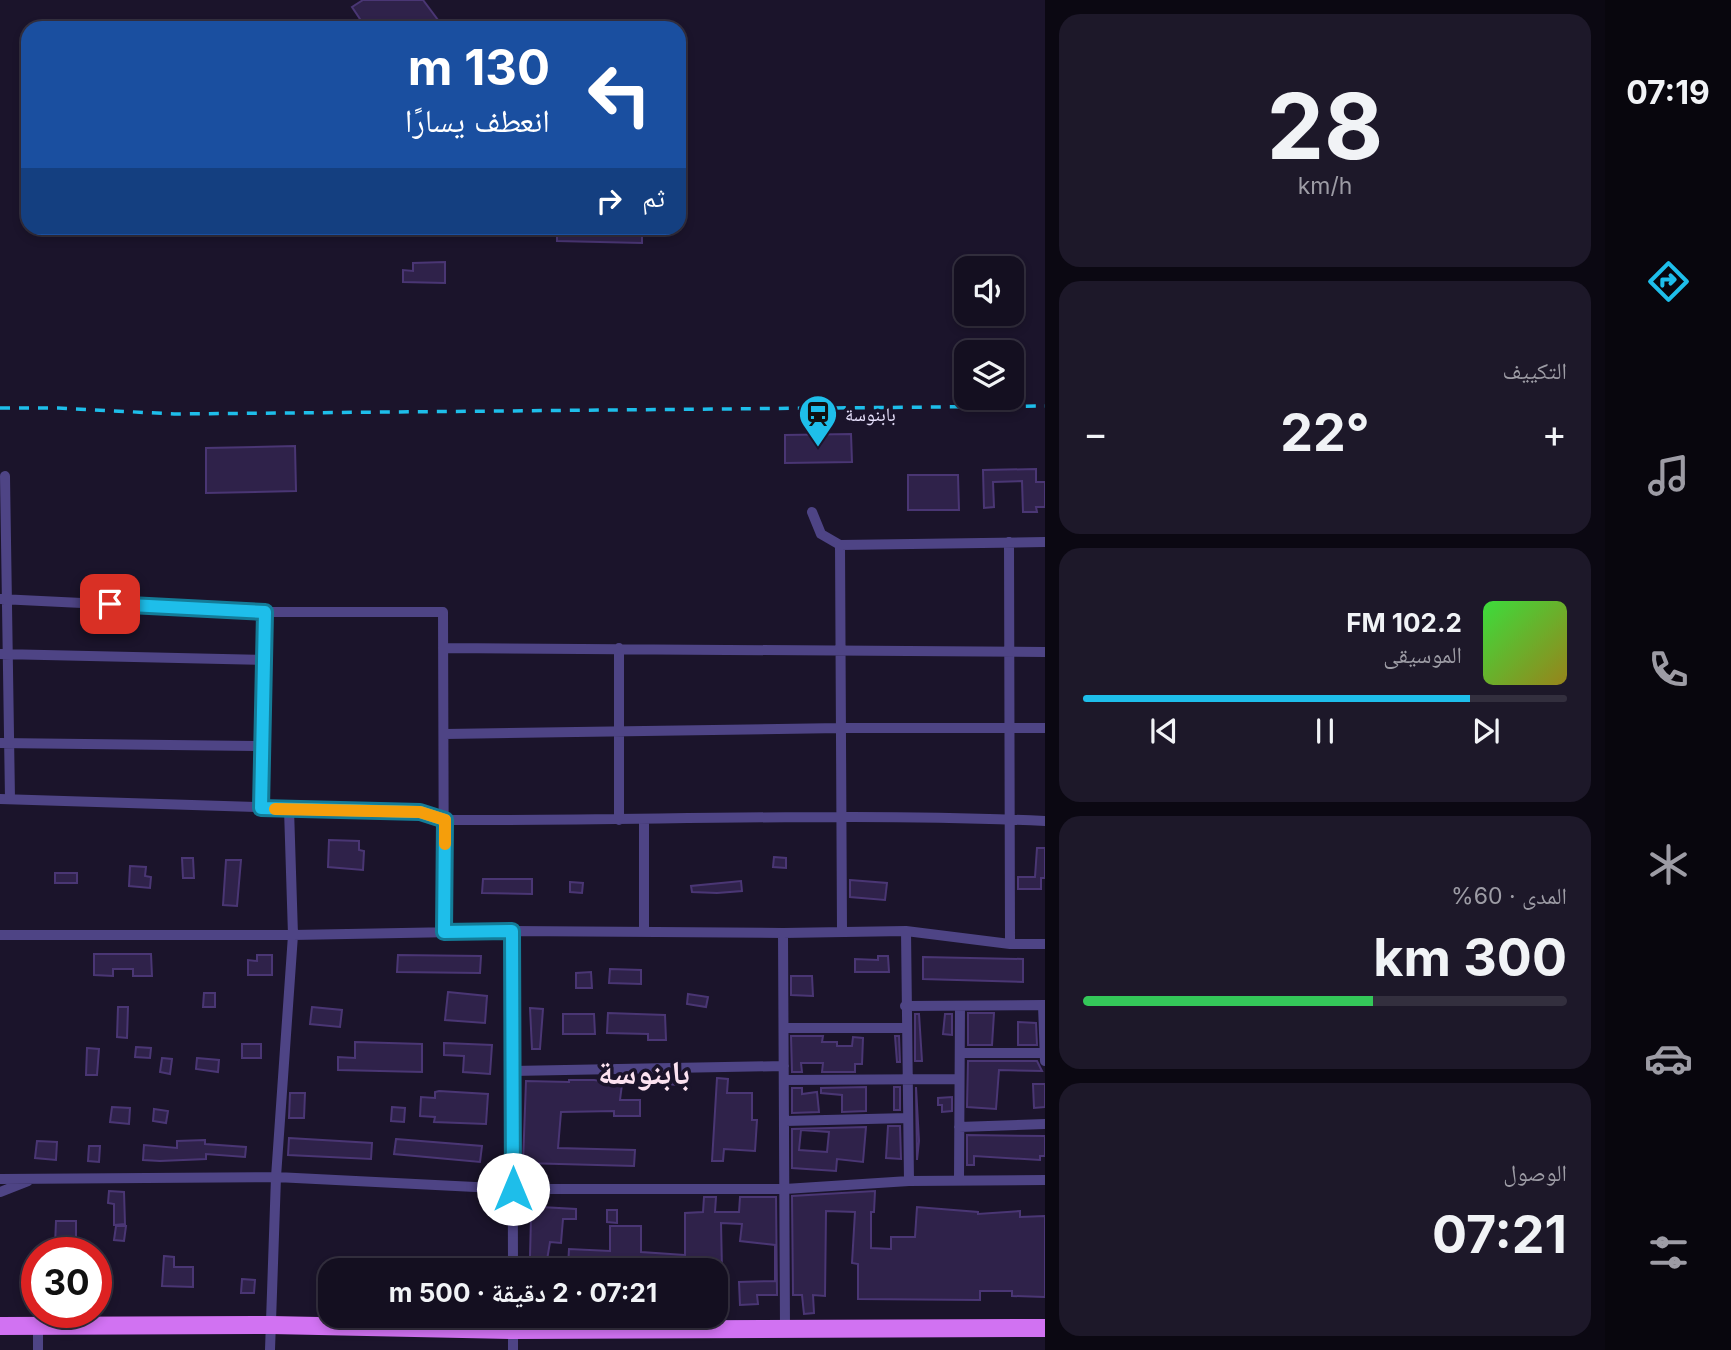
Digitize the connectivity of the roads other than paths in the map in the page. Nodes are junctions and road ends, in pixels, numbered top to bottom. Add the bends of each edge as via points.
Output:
1 (5, 476) dead end
2 (812, 512) dead end
3 (1009, 542) junction
4 (1045, 542) edge
5 (840, 545) junction
6 (4, 599) edge
7 (265, 612) junction
8 (443, 648) junction
9 (619, 648) junction
10 (841, 650) junction
11 (1009, 652) junction
12 (1045, 652) edge
13 (4, 654) edge
14 (265, 660) junction
15 (841, 728) junction
16 (1009, 728) junction
17 (1045, 728) edge
18 (620, 731) junction
19 (444, 734) junction
20 (5, 743) edge
21 (263, 747) junction
22 (5, 799) edge
23 (261, 808) junction
24 (289, 809) junction
25 (841, 817) junction
26 (445, 820) junction
27 (619, 820) junction
28 (644, 820) junction
29 (1010, 820) junction
30 (1045, 821) edge
31 (644, 930) junction
32 (512, 931) junction
33 (906, 931) junction
34 (444, 932) junction
35 (842, 932) junction
36 (783, 933) junction
37 (0, 935) edge
38 (293, 936) junction
39 (1010, 944) junction
40 (1045, 944) edge
41 (1044, 1005) edge
42 (905, 1006) junction
43 (960, 1006) junction
44 (785, 1028) junction
45 (906, 1028) junction
46 (960, 1053) junction
47 (1045, 1053) edge
48 (1045, 1061) edge
49 (785, 1066) junction
50 (512, 1071) junction
51 (908, 1078) junction
52 (959, 1079) junction
53 (784, 1080) junction
54 (908, 1118) junction
55 (785, 1121) junction
56 (1045, 1124) edge
57 (959, 1127) junction
58 (276, 1177) junction
59 (0, 1179) edge
60 (33, 1179) junction
61 (959, 1180) junction
62 (1045, 1180) edge
63 (909, 1181) junction
64 (513, 1189) junction
65 (785, 1189) junction
66 (0, 1192) edge
67 (513, 1258) edge
68 (271, 1325) junction
69 (318, 1325) edge
70 (0, 1326) edge
71 (21, 1326) edge
72 (112, 1326) edge
73 (38, 1328) edge
74 (513, 1328) edge
75 (707, 1328) edge
76 (1045, 1328) edge
77 (785, 1330) junction
78 (38, 1350) edge
79 (270, 1350) edge
80 (513, 1350) edge

1 - 6 street
2 - 5 street via 821,534
3 - 4 street
3 - 5 street
3 - 11 street
5 - 10 street
6 - 7 street
6 - 13 street
7 - 8 street via 443,612
7 - 14 street
8 - 9 street
8 - 19 street
9 - 10 street
9 - 18 street
10 - 11 street
10 - 15 street
11 - 12 street
11 - 16 street
13 - 14 street
13 - 20 street
14 - 21 street
15 - 16 street
15 - 18 street
15 - 25 street
16 - 17 street
16 - 29 street
18 - 19 street
18 - 27 street
19 - 26 street
20 - 21 street
20 - 22 street
21 - 23 street
22 - 23 street
23 - 24 street
24 - 26 street via 420,812
24 - 38 street
25 - 28 street
25 - 29 street
25 - 35 street
26 - 27 street
26 - 34 street
27 - 28 street
28 - 31 street
29 - 30 street
29 - 39 street
31 - 32 street
31 - 36 street
32 - 34 street
32 - 50 street
33 - 35 street
33 - 39 street
33 - 42 street
34 - 38 street
35 - 36 street
36 - 44 street
37 - 38 street
38 - 58 street
39 - 40 street
41 - 43 street
41 - 47 street
42 - 43 street
42 - 45 street
43 - 46 street
44 - 45 street
44 - 49 street
45 - 51 street
46 - 47 street
46 - 52 street
47 - 48 street
49 - 50 street
49 - 53 street
50 - 64 street
51 - 52 street
51 - 53 street
51 - 54 street
52 - 57 street
53 - 55 street
54 - 55 street
54 - 63 street
55 - 65 street
56 - 57 street
57 - 61 street
58 - 60 street
58 - 64 street
58 - 68 street
59 - 60 street
60 - 66 street
61 - 62 street
61 - 63 street
63 - 65 street
64 - 65 street
64 - 67 street
65 - 77 street
68 - 69 main road
68 - 72 main road
68 - 79 street
70 - 71 main road
73 - 78 street
74 - 80 street
75 - 77 main road
76 - 77 main road

